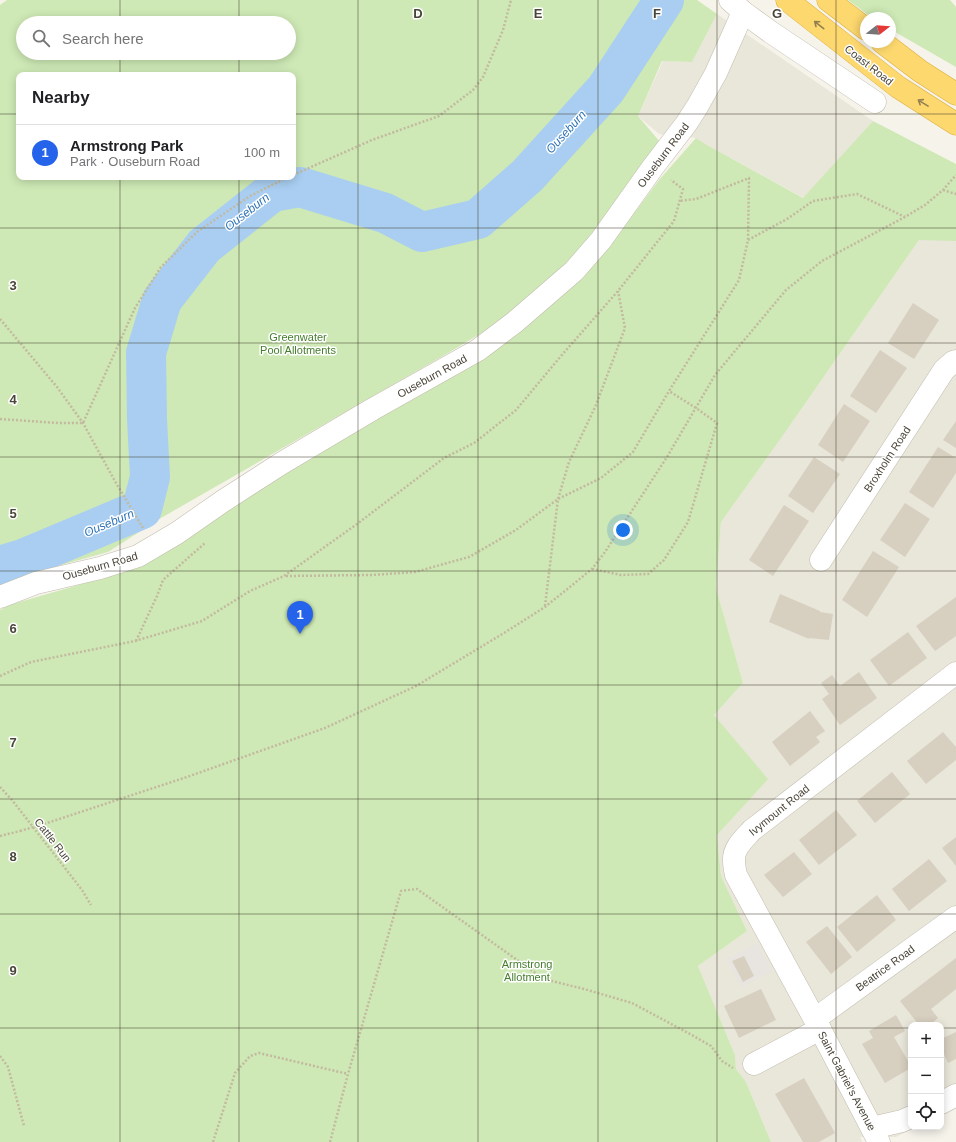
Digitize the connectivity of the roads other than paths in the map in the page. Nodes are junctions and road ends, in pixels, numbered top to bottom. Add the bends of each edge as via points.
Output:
1 (787, 0) edge
2 (828, 0) edge
3 (736, 6) edge
4 (860, 24) edge
5 (890, 48) edge
6 (956, 94) edge
7 (875, 102) dead end
8 (956, 124) edge
9 (956, 361) edge
10 (821, 560) dead end
11 (0, 597) edge
12 (956, 673) edge
13 (956, 917) edge
14 (817, 1024) junction
15 (754, 1064) road end
16 (956, 1095) edge
17 (944, 1101) edge
18 (908, 1118) edge
19 (875, 1135) edge

8 -> 1 highway, Coast Road via 898,87
2 - 4 highway
3 - 7 street
3 - 11 street, Ouseburn Road via 716,73 686,124 601,240 574,271 515,322 478,350 288,459 138,556 36,583
5 - 6 highway
9 - 10 street, Broxholm Road via 944,370
12 - 14 street, Ivymount Road via 752,830 735,851 736,875
13 - 14 street, Beatrice Road
14 - 15 street, Beatrice Road
14 - 19 street, Saint Gabriel's Avenue
16 - 17 street
18 - 19 street

